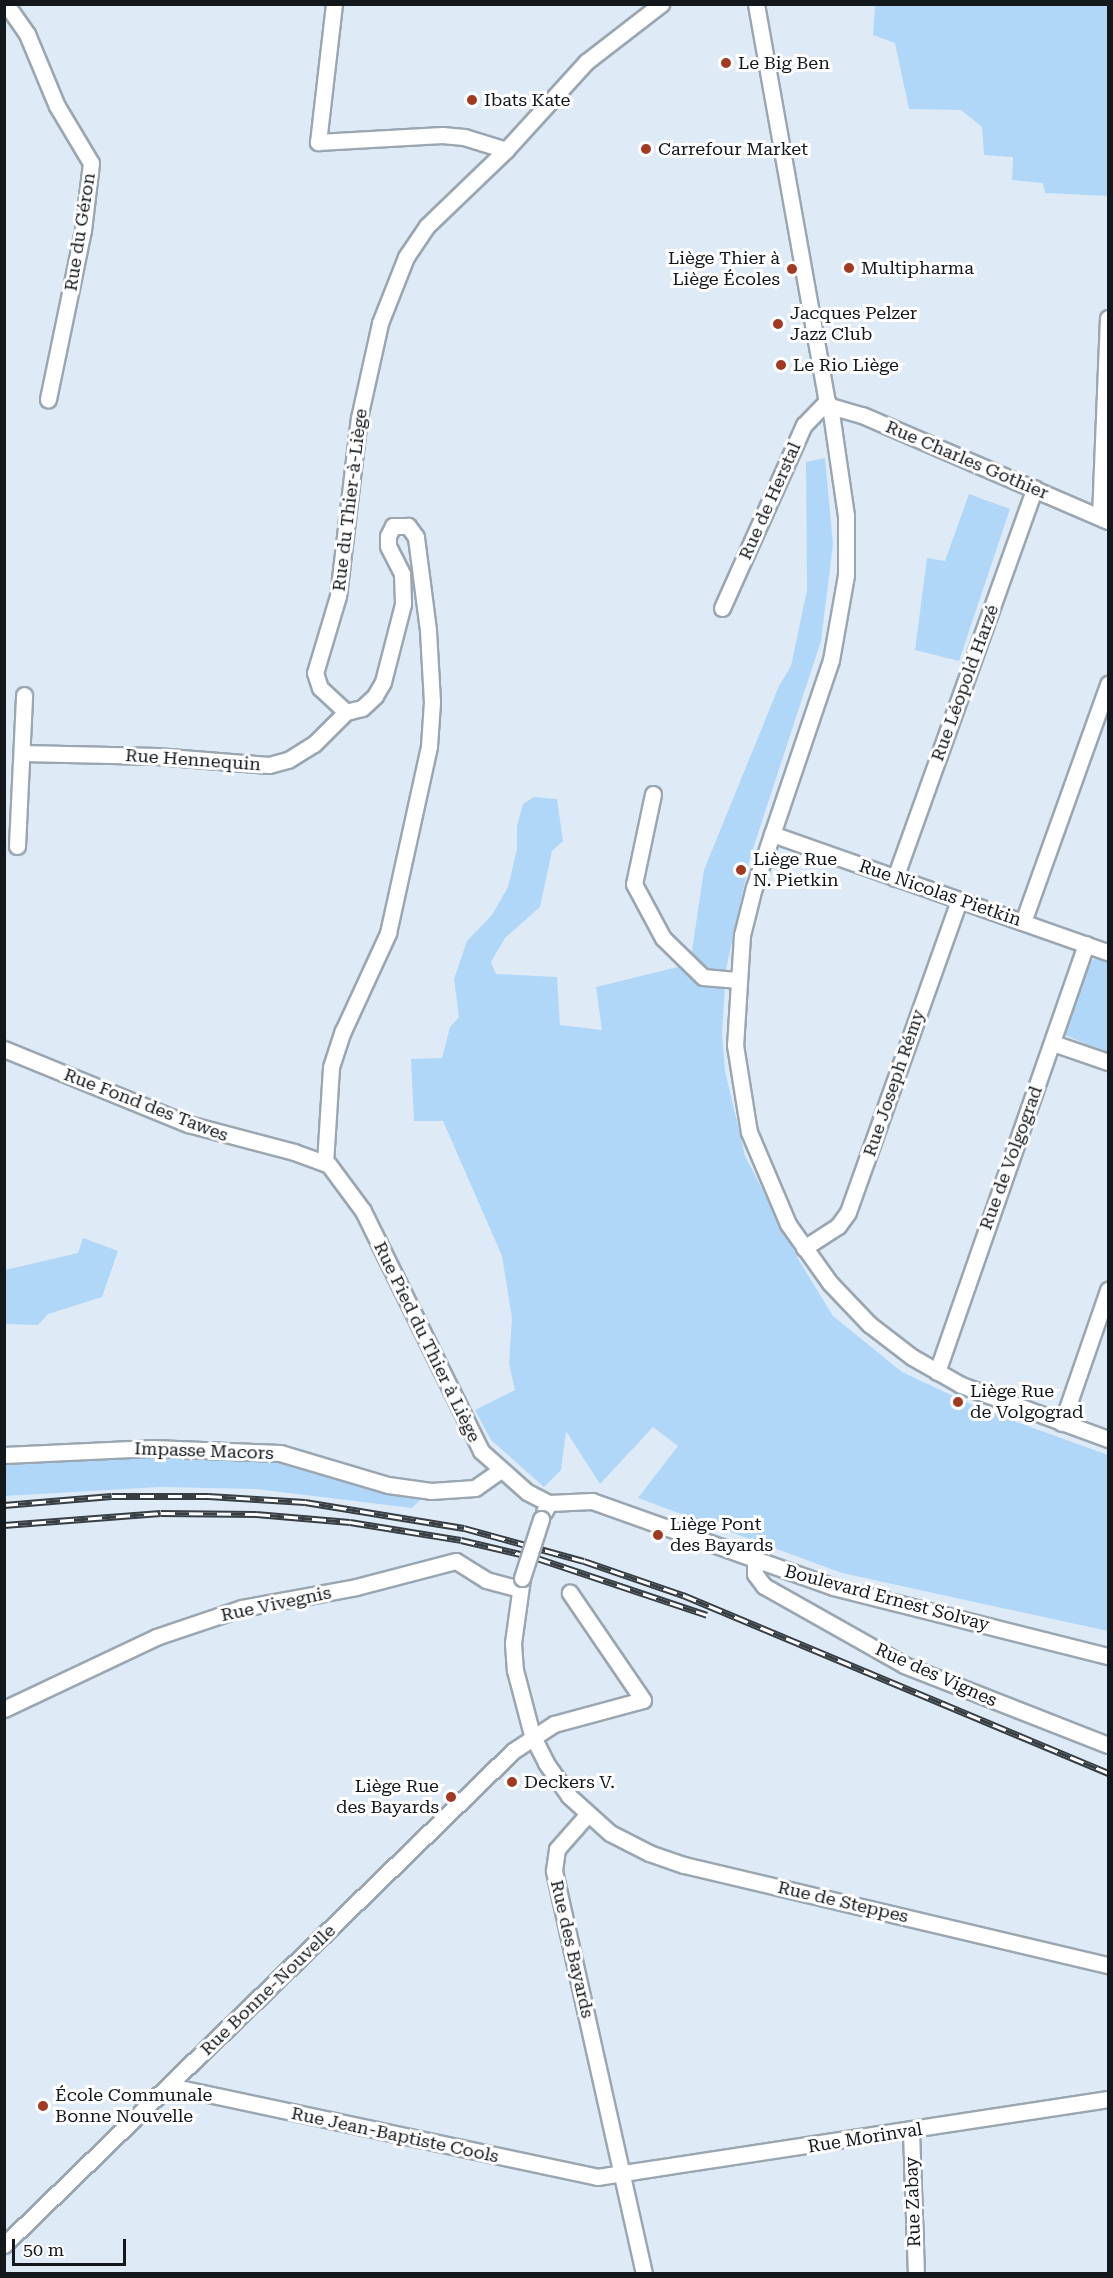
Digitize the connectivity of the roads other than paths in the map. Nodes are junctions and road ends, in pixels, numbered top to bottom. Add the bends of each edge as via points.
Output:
1 (334, 4) edge
2 (661, 4) edge
3 (756, 4) edge
4 (11, 10) edge
5 (506, 150) junction
6 (1108, 318) edge
7 (48, 399) dead end
8 (828, 403) junction
9 (1035, 488) junction
10 (1104, 519) edge
11 (722, 608) dead end
12 (1108, 684) edge
13 (24, 695) dead end
14 (346, 712) junction
15 (22, 753) junction
16 (653, 794) dead end
17 (772, 834) junction
18 (17, 846) dead end
19 (895, 878) junction
20 (959, 900) junction
21 (1023, 922) junction
22 (1086, 944) junction
23 (1108, 952) edge
24 (736, 980) junction
25 (1053, 1042) junction
26 (4, 1049) edge
27 (1108, 1062) edge
28 (325, 1163) junction
29 (804, 1248) junction
30 (1108, 1290) edge
31 (937, 1372) junction
32 (1062, 1423) junction
33 (1108, 1439) edge
34 (4, 1455) edge
35 (501, 1470) junction
36 (549, 1503) junction
37 (755, 1561) junction
38 (521, 1584) junction
39 (570, 1593) dead end
40 (1108, 1656) edge
41 (4, 1708) edge
42 (532, 1735) junction
43 (1108, 1745) edge
44 (587, 1815) junction
45 (1108, 1965) edge
46 (170, 2086) junction
47 (1108, 2099) edge
48 (911, 2131) junction
49 (621, 2172) junction
50 (4, 2245) edge
51 (644, 2274) edge
52 (916, 2274) edge

1 - 5 street via 318,142 442,135 464,137
2 - 5 street, Rue du Thier-à-Liège via 586,62
3 - 8 street
4 - 7 street, Rue du Géron via 27,34 57,106 91,163 83,230
5 - 14 street, Rue du Thier-à-Liège via 416,238 380,323 359,418 338,596 315,674 320,688
6 - 10 street
8 - 9 street, Rue Charles Gothier
8 - 11 street, Rue de Herstal via 804,425
8 - 17 street via 846,516 846,575 831,660
9 - 10 street, Rue Charles Gothier
9 - 19 street, Rue Léopold Harzé
12 - 21 street
13 - 15 street
14 - 15 street, Rue Hennequin via 314,744 288,760 269,765 156,756
14 - 28 street via 362,708 383,682 403,604 402,574 388,546 388,536 393,526 408,526 417,537 426,610 432,702 429,746 388,933 343,1031 331,1067
15 - 18 street
16 - 24 street via 634,884 663,938 703,977
17 - 19 street, Rue Nicolas Pietkin
17 - 24 street via 748,909
19 - 20 street, Rue Nicolas Pietkin
20 - 21 street, Rue Nicolas Pietkin
20 - 29 street, Rue Joseph Rémy via 848,1212 838,1226
21 - 22 street, Rue Nicolas Pietkin
22 - 23 street, Rue Nicolas Pietkin
22 - 25 street, Rue de Volgograd
24 - 29 street via 737,1075 749,1132 769,1187
25 - 27 street
25 - 31 street, Rue de Volgograd
26 - 28 street, Rue Fond des Tawes via 188,1124
28 - 35 street, Rue Pied du Thier à Liège via 363,1211 465,1424 481,1451
29 - 31 street via 869,1324
30 - 32 street
31 - 32 street via 990,1397
32 - 33 street
34 - 35 street, Impasse Macors via 152,1448 280,1453 388,1485 431,1491 474,1488
35 - 36 street, Rue Pied du Thier à Liège via 527,1492
36 - 37 street, Boulevard Ernest Solvay via 592,1502
36 - 38 street, bridge
37 - 40 street, Boulevard Ernest Solvay via 833,1587
37 - 43 street, Rue des Vignes via 755,1574 764,1587 904,1665
38 - 41 street, Rue Vivegnis via 486,1580 456,1561 356,1587 242,1608 156,1637
38 - 42 street via 513,1643 515,1670
39 - 42 street, Rue Bonne-Nouvelle via 643,1700 554,1724
42 - 44 street via 546,1763
42 - 46 street, Rue Bonne-Nouvelle
44 - 45 street, Rue de Steppes via 622,1840 684,1865
44 - 49 street, Rue des Bayards via 557,1849 554,1871
46 - 49 street, Rue Jean-Baptiste Cools via 597,2176
46 - 50 street, Rue Bonne-Nouvelle
47 - 48 street, Rue Morinval
48 - 49 street, Rue Morinval
48 - 52 street, Rue Zabay
49 - 51 street, Rue des Bayards

